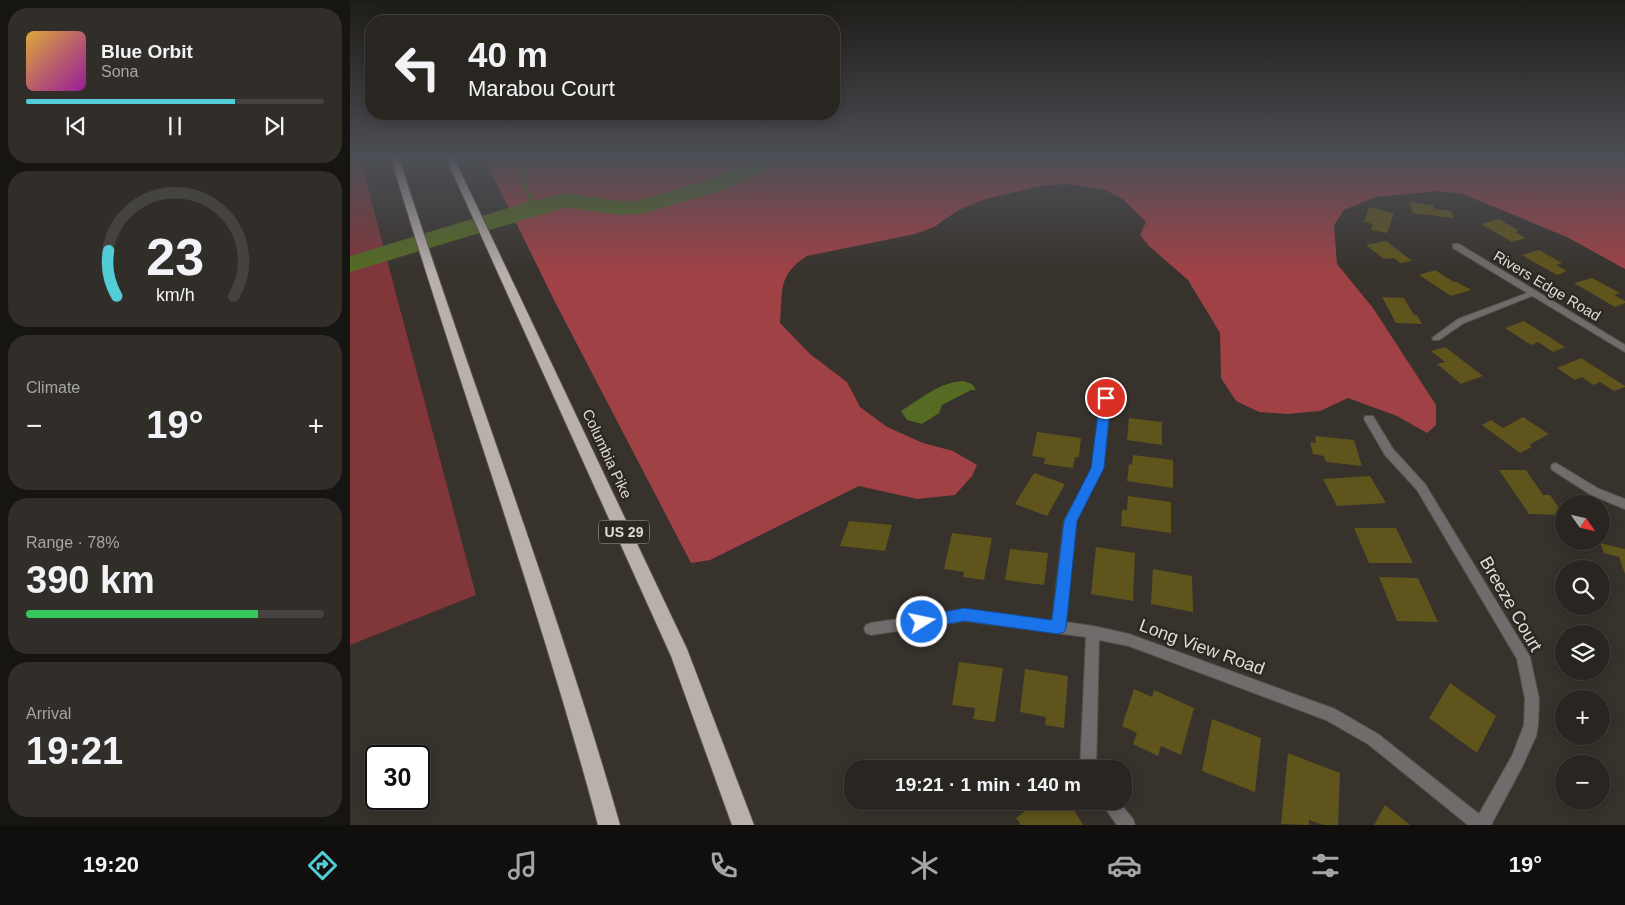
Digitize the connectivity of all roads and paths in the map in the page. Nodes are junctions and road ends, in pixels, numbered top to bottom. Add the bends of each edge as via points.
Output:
1 (407, 196) edge
2 (468, 196) edge
3 (1456, 246) dead end
4 (1533, 294) junction
5 (1436, 338) dead end
6 (1625, 349) edge
7 (1106, 398) dead end
8 (1369, 419) dead end
9 (1556, 466) dead end
10 (1625, 504) edge
11 (1058, 628) junction
12 (871, 629) dead end
13 (1093, 632) junction
14 (1088, 760) edge
15 (1115, 810) edge
16 (609, 825) edge
17 (743, 825) edge
18 (1127, 825) edge
19 (1481, 825) edge

1 - 16 highway via 580,720
2 - 17 highway, Columbia Pike / US 29 via 680,655
3 - 4 street, Rivers Edge Road
4 - 5 street via 1461,321
4 - 6 street, Rivers Edge Road
7 - 11 street via 1098,468 1070,521
8 - 19 street, Breeze Court via 1389,452 1421,487 1522,657 1532,688 1531,726 1522,750
9 - 10 street via 1595,492
11 - 12 street, Long View Road via 964,615
11 - 13 street, Long View Road
13 - 14 street
13 - 19 street, Long View Road via 1129,640 1330,714 1373,739
15 - 18 street

